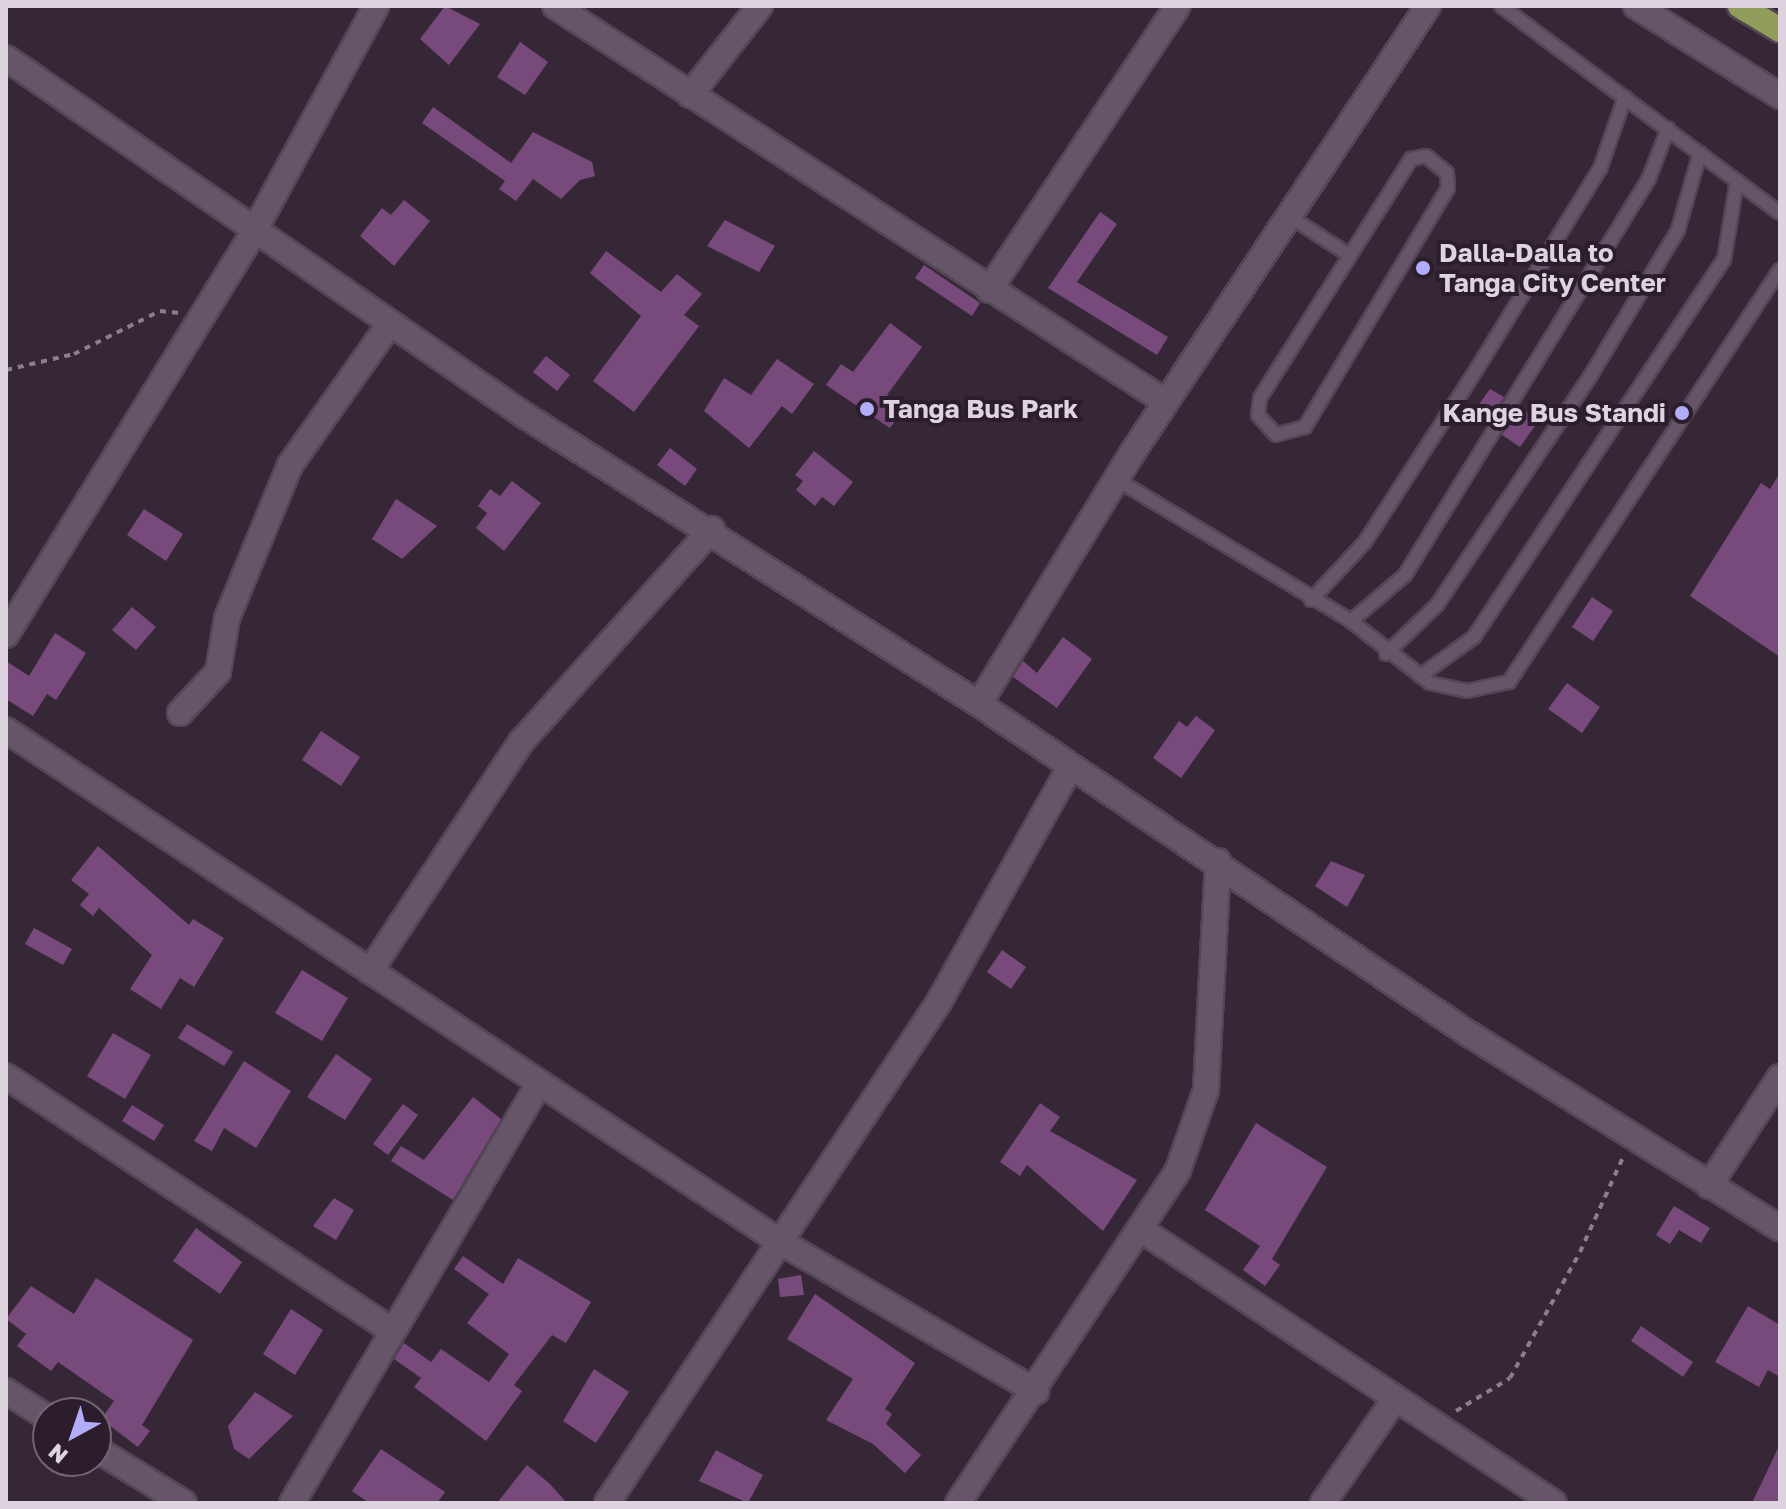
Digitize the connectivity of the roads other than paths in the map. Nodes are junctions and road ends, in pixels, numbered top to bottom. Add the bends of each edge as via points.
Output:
1 (376, 6) edge
2 (555, 6) edge
3 (760, 6) edge
4 (1178, 6) edge
5 (1428, 6) edge
6 (1501, 6) edge
7 (1636, 6) edge
8 (1740, 6) edge
9 (1780, 30) edge
10 (6, 58) edge
11 (690, 95) junction
12 (1780, 96) edge
13 (1625, 97) junction
14 (1668, 129) junction
15 (1700, 153) junction
16 (1737, 181) junction
17 (1780, 213) edge
18 (1289, 216) junction
19 (253, 233) junction
20 (1346, 253) junction
21 (1780, 270) edge
22 (989, 290) junction
23 (389, 325) junction
24 (1166, 402) junction
25 (1116, 479) junction
26 (712, 529) junction
27 (1311, 600) junction
28 (1351, 621) junction
29 (6, 635) edge
30 (1386, 654) junction
31 (1420, 676) junction
32 (979, 704) junction
33 (180, 713) dead end
34 (6, 730) edge
35 (1069, 769) junction
36 (1218, 861) junction
37 (370, 971) junction
38 (6, 1076) edge
39 (1780, 1077) edge
40 (539, 1084) junction
41 (1709, 1186) junction
42 (1780, 1228) edge
43 (1140, 1229) junction
44 (779, 1241) junction
45 (393, 1331) junction
46 (6, 1391) edge
47 (1036, 1391) junction
48 (1395, 1399) junction
49 (32, 1408) edge
50 (112, 1459) edge
51 (184, 1503) edge
52 (292, 1503) edge
53 (607, 1503) edge
54 (958, 1503) edge
55 (1323, 1503) edge
56 (1554, 1503) edge

1 - 19 street
2 - 11 street
3 - 11 street
4 - 22 street
5 - 18 street
6 - 13 lane
7 - 12 street
8 - 9 highway
10 - 19 street
11 - 22 street
13 - 14 lane
13 - 27 lane via 1600,169 1478,367 1365,542
14 - 15 lane
14 - 28 lane via 1649,178 1405,575
15 - 16 lane
15 - 30 lane via 1678,230 1591,375 1437,605
16 - 17 lane
16 - 31 lane via 1724,260 1474,637
18 - 20 lane
18 - 24 street
19 - 23 street
19 - 29 street
20 - 20 lane via 1260,398 1258,415 1276,435 1305,427 1448,188 1440,163 1411,159
21 - 31 lane via 1509,682 1467,691
22 - 24 street
23 - 26 street
23 - 33 street via 290,465 227,618 218,672
24 - 25 street
25 - 27 lane
25 - 32 street
26 - 32 street
26 - 37 street via 521,742
27 - 28 lane
28 - 30 lane
30 - 31 lane
32 - 35 street
34 - 37 street
35 - 36 street
35 - 44 street via 939,1002
36 - 41 street
36 - 43 street via 1206,1090 1178,1170
37 - 40 street
38 - 45 street
39 - 41 street
40 - 44 street
40 - 45 street
41 - 42 street
43 - 47 street
43 - 48 street
44 - 47 street
44 - 53 street
45 - 52 street
46 - 49 street
47 - 54 street
48 - 55 street
48 - 56 street
50 - 51 street

